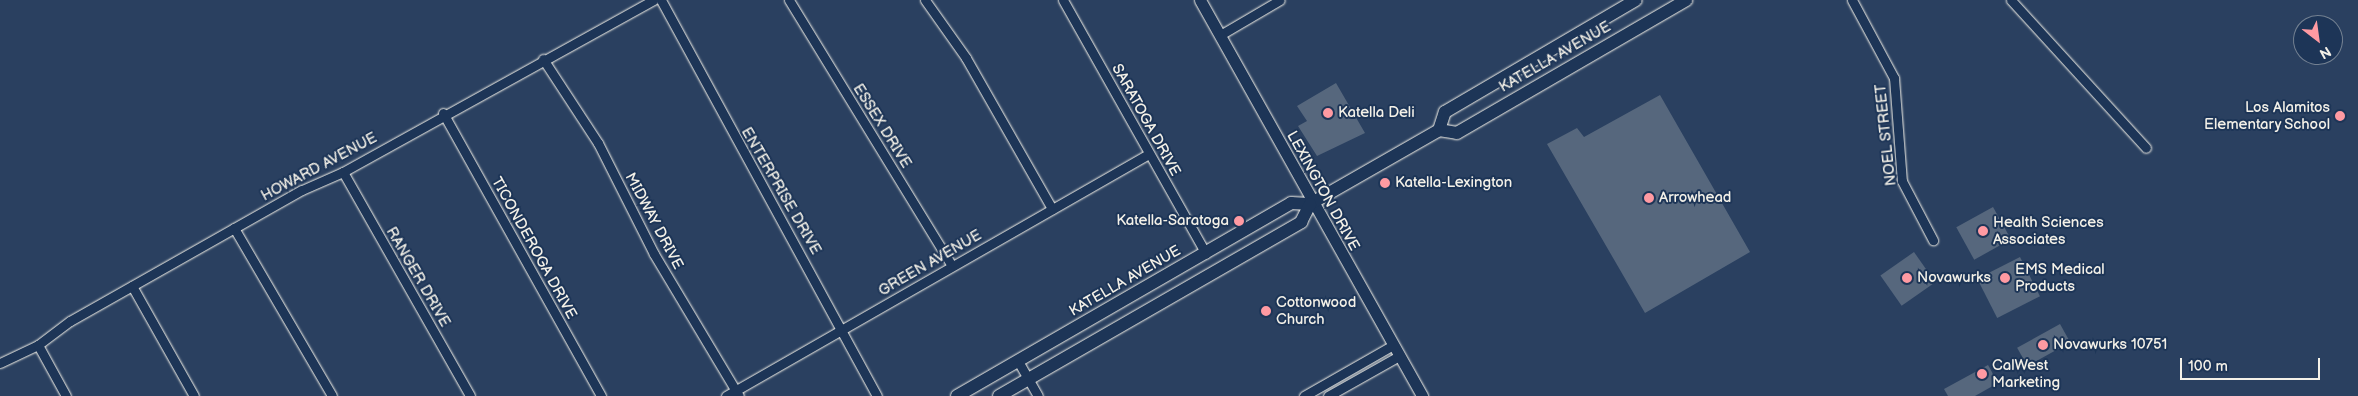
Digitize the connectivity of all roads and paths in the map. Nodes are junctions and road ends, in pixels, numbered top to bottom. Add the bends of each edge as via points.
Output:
1 (653, 0) edge
2 (661, 0) edge
3 (789, 0) edge
4 (925, 0) edge
5 (1063, 0) edge
6 (1200, 0) edge
7 (1280, 0) edge
8 (1636, 0) edge
9 (1686, 0) edge
10 (1852, 0) edge
11 (2010, 0) edge
12 (1220, 35) junction
13 (543, 59) junction
14 (442, 114) junction
15 (1439, 130) junction
16 (2146, 148) dead end
17 (1149, 154) junction
18 (343, 172) junction
19 (1310, 204) junction
20 (1052, 209) junction
21 (234, 228) junction
22 (1933, 240) dead end
23 (1206, 254) junction
24 (952, 266) junction
25 (132, 286) junction
26 (841, 330) junction
27 (38, 345) junction
28 (1393, 345) junction
29 (1399, 356) junction
30 (1018, 361) junction
31 (0, 363) edge
32 (1029, 379) junction
33 (737, 393) edge
34 (66, 396) edge
35 (194, 396) edge
36 (332, 396) edge
37 (470, 396) edge
38 (602, 396) edge
39 (726, 396) edge
40 (877, 396) edge
41 (956, 396) edge
42 (999, 396) edge
43 (1038, 396) edge
44 (1304, 396) edge
45 (1328, 396) edge
46 (1422, 396) edge

1 - 13 street, HOWARD AVENUE
2 - 26 street, ENTERPRISE DRIVE via 714,104 771,196
3 - 24 street, ESSEX DRIVE
4 - 20 street via 966,58
5 - 17 street, SARATOGA DRIVE
6 - 12 street, LEXINGTON DRIVE
7 - 12 street
8 - 15 main road, KATELLA AVENUE via 1445,112
9 - 15 main road, KATELLA AVENUE via 1456,133
10 - 22 street, NOEL STREET via 1894,78 1902,181
11 - 16 street
12 - 19 street, LEXINGTON DRIVE
13 - 14 street, HOWARD AVENUE
13 - 33 street, MIDWAY DRIVE via 598,143 654,254
14 - 18 street, HOWARD AVENUE
14 - 38 street, TICONDEROGA DRIVE
15 - 19 main road, KATELLA AVENUE
17 - 20 street, GREEN AVENUE
17 - 23 street, SARATOGA DRIVE
18 - 21 street, HOWARD AVENUE
18 - 37 street, RANGER DRIVE
19 - 23 main road, KATELLA AVENUE via 1291,203
19 - 28 street, LEXINGTON DRIVE
19 - 32 main road, KATELLA AVENUE via 1300,222
20 - 24 street, GREEN AVENUE
21 - 25 street, HOWARD AVENUE
21 - 36 street
23 - 30 main road, KATELLA AVENUE
24 - 26 street, GREEN AVENUE
25 - 27 street, HOWARD AVENUE via 70,321
25 - 35 street
26 - 33 street, GREEN AVENUE
26 - 40 street, ENTERPRISE DRIVE
27 - 31 street, HOWARD AVENUE
27 - 34 street
28 - 29 street, LEXINGTON DRIVE
28 - 44 street
29 - 45 street
29 - 46 street, LEXINGTON DRIVE
30 - 32 street
30 - 41 main road, KATELLA AVENUE
32 - 42 main road, KATELLA AVENUE
32 - 43 street
33 - 39 street, GREEN AVENUE

